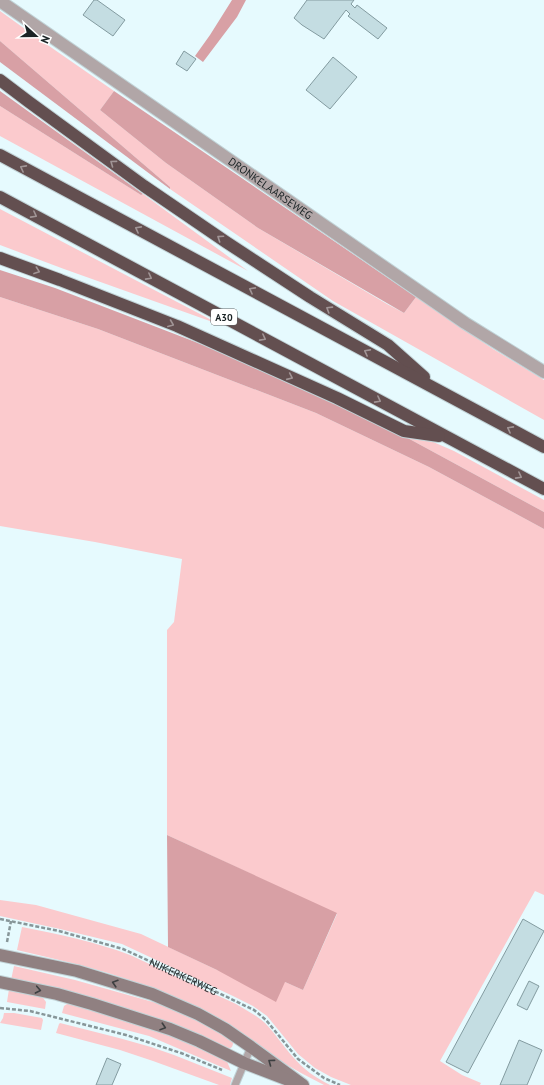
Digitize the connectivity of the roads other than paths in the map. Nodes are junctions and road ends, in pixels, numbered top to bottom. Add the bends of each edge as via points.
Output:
1 (0, 1) edge
2 (0, 80) edge
3 (0, 155) edge
4 (0, 197) edge
5 (0, 258) edge
6 (544, 372) edge
7 (438, 390) junction
8 (447, 437) junction
9 (544, 447) edge
10 (544, 489) edge
11 (0, 955) edge
12 (0, 982) edge
13 (251, 1047) junction
14 (244, 1063) junction
15 (235, 1085) edge
16 (302, 1085) edge

1 - 6 street, DRONKELAARSEWEG via 465,323
7 -> 2 highway via 388,345 310,297 144,186
7 -> 3 highway
4 -> 8 highway, A30
5 -> 8 highway, A30 via 177,326 404,430
9 -> 7 highway
8 -> 10 highway, A30
13 -> 11 street via 198,1014 152,994 77,971
12 -> 14 street via 57,994 170,1029
13 - 14 lane
16 -> 13 street
14 - 15 lane
14 - 16 street

